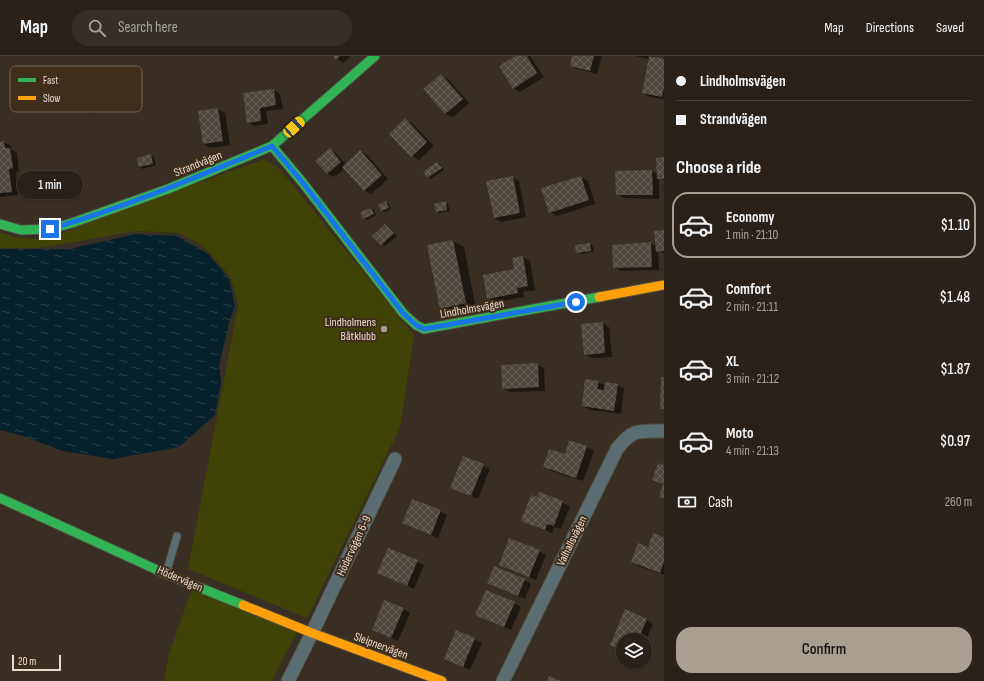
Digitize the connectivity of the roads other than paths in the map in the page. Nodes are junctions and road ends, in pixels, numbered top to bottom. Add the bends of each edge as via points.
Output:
1 (375, 56) edge
2 (272, 146) junction
3 (0, 224) edge
4 (664, 285) edge
5 (664, 431) edge
6 (395, 459) dead end
7 (0, 498) edge
8 (177, 536) dead end
9 (166, 574) junction
10 (312, 633) junction
11 (288, 681) edge
12 (442, 681) edge
13 (503, 681) edge

1 - 2 street, Strandvägen
2 - 3 street, Strandvägen via 168,189 72,223 50,229 21,230
2 - 4 street, Lindholmsvägen via 403,313 424,329
5 - 13 street, Valhallsvägen via 639,431 626,438 617,449
6 - 10 street, Hödervägen 6-9
7 - 9 street, Hödervägen
8 - 9 lane
9 - 10 street, Hödervägen
10 - 11 street
10 - 12 street, Sleipnervägen

